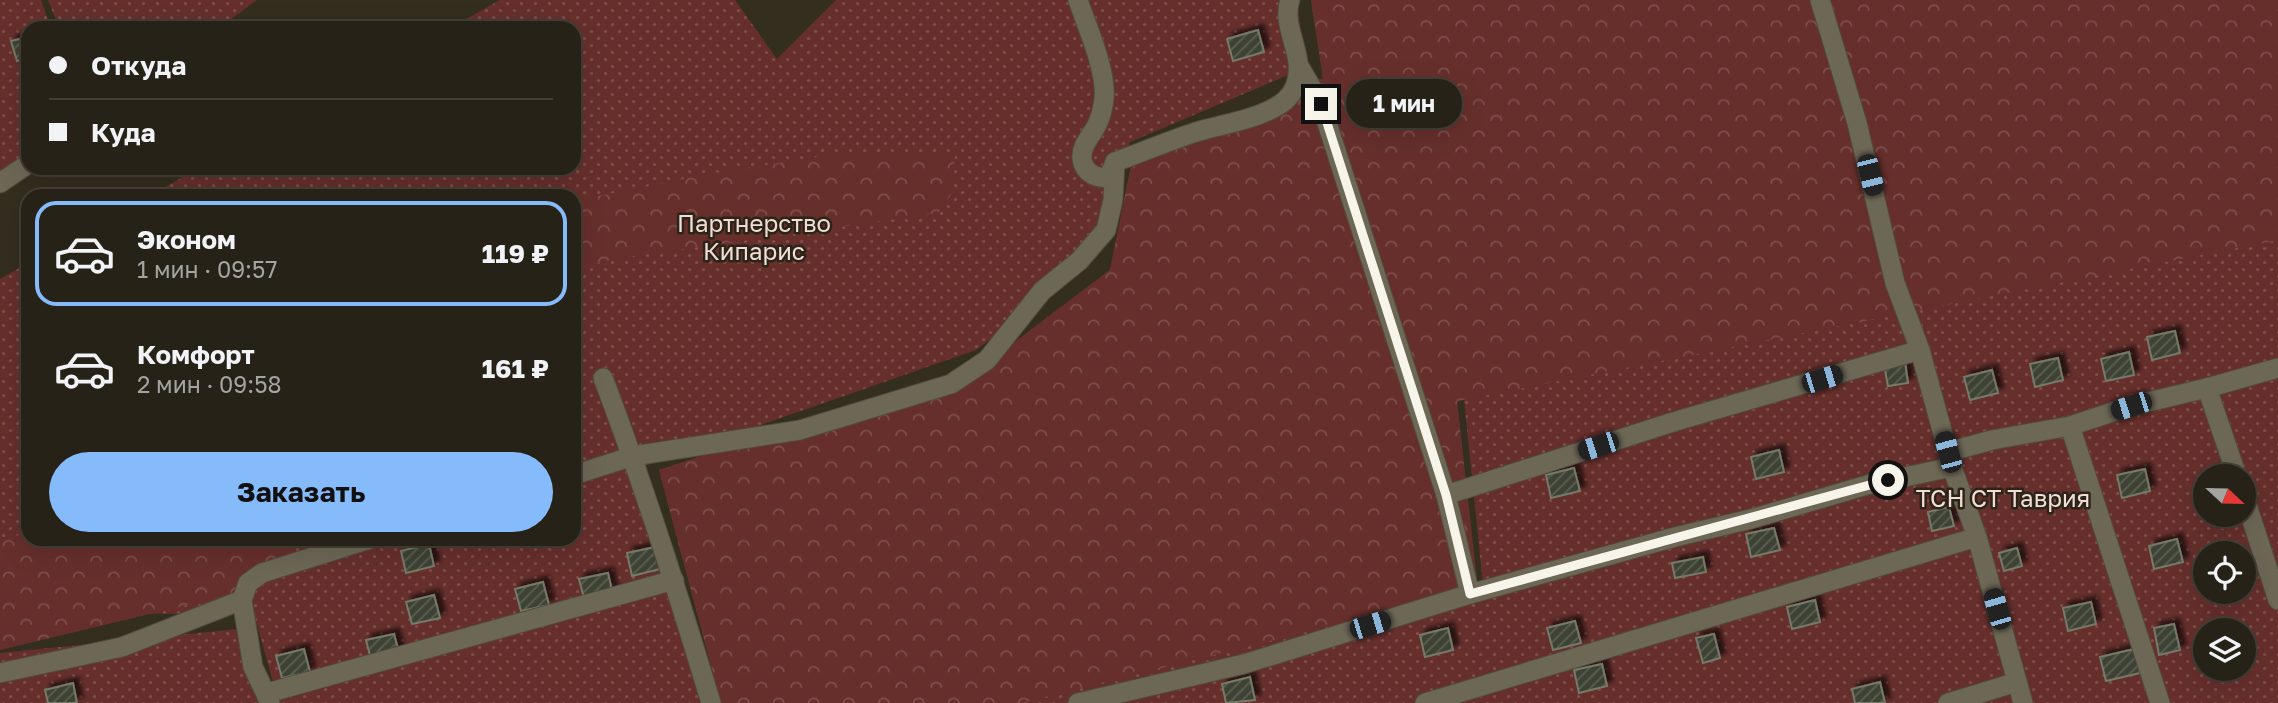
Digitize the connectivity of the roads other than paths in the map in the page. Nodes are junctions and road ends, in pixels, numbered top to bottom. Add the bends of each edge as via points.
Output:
1 (1078, 0) edge
2 (1290, 0) edge
3 (1820, 0) edge
4 (1299, 66) junction
5 (1115, 162) junction
6 (21, 169) edge
7 (0, 183) edge
8 (1920, 350) junction
9 (2278, 368) edge
10 (603, 378) dead end
11 (2207, 388) junction
12 (2070, 426) junction
13 (633, 456) junction
14 (1950, 459) junction
15 (2233, 464) edge
16 (581, 473) edge
17 (1446, 495) junction
18 (2254, 527) edge
19 (1977, 537) junction
20 (348, 546) edge
21 (674, 580) junction
22 (1470, 594) junction
23 (242, 600) junction
24 (2278, 600) edge
25 (0, 673) edge
26 (2018, 682) junction
27 (269, 698) edge
28 (711, 703) edge
29 (1078, 703) edge
30 (1425, 703) edge
31 (1948, 703) edge
32 (2023, 703) edge
33 (2161, 703) edge

1 - 5 street via 1101,72 1104,97 1099,121 1083,148 1082,162 1090,173 1102,178 1110,177
2 - 4 street via 1288,18
3 - 8 street via 1857,123 1895,283
4 - 5 street via 1294,88 1280,105
4 - 17 street via 1321,104
5 - 13 street via 1106,230 1079,261 1042,290 988,360 951,384 800,430
6 - 7 street
8 - 14 street
8 - 17 street
9 - 11 street
10 - 13 street
11 - 12 street
11 - 15 street
12 - 14 street via 1992,440
12 - 33 street
13 - 16 street
13 - 21 street
14 - 19 street
14 - 22 street via 1751,519
17 - 22 street
18 - 24 street
19 - 26 street
19 - 30 street
20 - 23 street via 262,573 248,583
21 - 27 street
21 - 28 street
22 - 29 street via 1244,664
23 - 25 street via 122,648
23 - 27 street via 253,667
26 - 31 street
26 - 32 street

